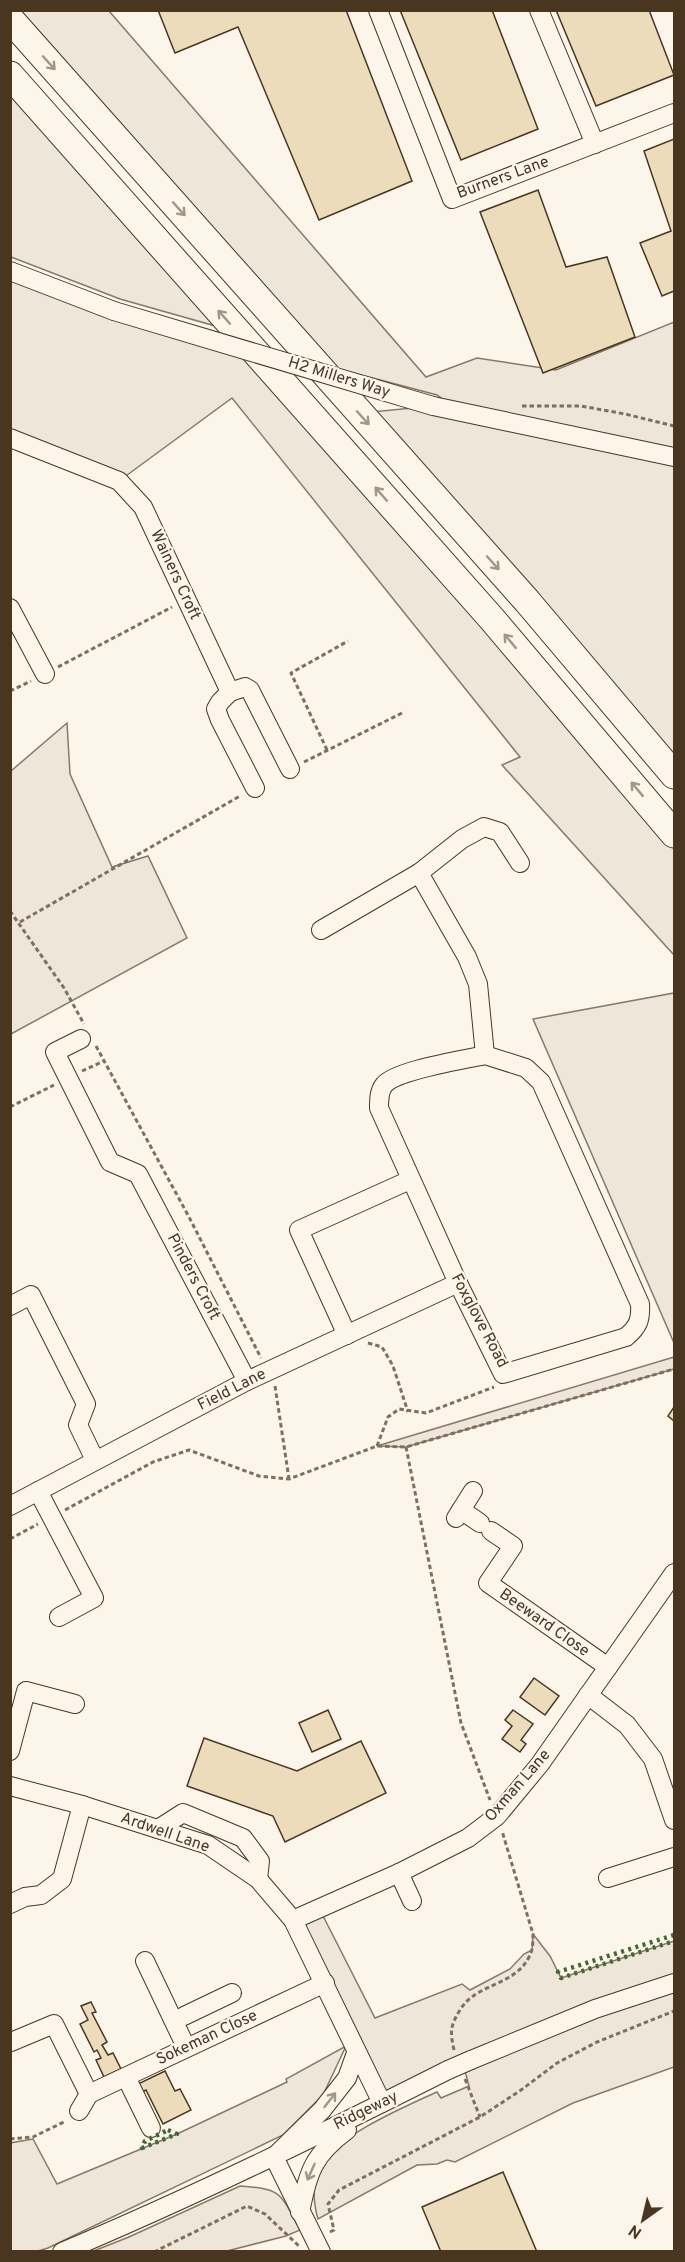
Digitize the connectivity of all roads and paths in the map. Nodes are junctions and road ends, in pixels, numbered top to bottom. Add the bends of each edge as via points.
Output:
1 (378, 10) edge
2 (539, 10) edge
3 (10, 19) edge
4 (10, 75) edge
5 (675, 113) edge
6 (595, 144) junction
7 (10, 271) edge
8 (10, 278) edge
9 (38, 282) junction
10 (514, 406) dead end
11 (675, 426) edge
12 (10, 438) edge
13 (675, 457) edge
14 (186, 599) junction
15 (10, 608) edge
16 (348, 641) dead end
17 (45, 674) junction
18 (10, 691) edge
19 (230, 692) junction
20 (404, 712) dead end
21 (327, 750) junction
22 (290, 769) joint
23 (675, 775) edge
24 (255, 788) joint
25 (675, 834) edge
26 (520, 863) dead end
27 (419, 873) junction
28 (10, 911) edge
29 (20, 922) junction
30 (321, 930) dead end
31 (87, 1036) junction
32 (485, 1055) junction
33 (410, 1180) junction
34 (458, 1283) junction
35 (10, 1306) edge
36 (347, 1335) junction
37 (675, 1369) edge
38 (268, 1371) junction
39 (503, 1374) junction
40 (247, 1381) junction
41 (408, 1412) junction
42 (377, 1446) junction
43 (406, 1447) junction
44 (95, 1460) junction
45 (289, 1479) junction
46 (38, 1491) junction
47 (473, 1491) dead end
48 (10, 1506) edge
49 (51, 1518) junction
50 (10, 1539) edge
51 (672, 1581) edge
52 (59, 1617) dead end
53 (608, 1667) junction
54 (18, 1689) edge
55 (588, 1695) junction
56 (75, 1704) dead end
57 (10, 1751) edge
58 (10, 1786) edge
59 (82, 1805) junction
60 (497, 1816) junction
61 (675, 1820) edge
62 (158, 1829) junction
63 (675, 1857) edge
64 (399, 1873) junction
65 (608, 1878) dead end
66 (258, 1879) junction
67 (412, 1901) dead end
68 (10, 1904) edge
69 (293, 1920) junction
70 (145, 1961) dead end
71 (325, 1983) junction
72 (675, 1983) edge
73 (675, 2011) edge
74 (183, 2016) dead end
75 (231, 2027) junction
76 (11, 2042) edge
77 (186, 2048) junction
78 (357, 2053) junction
79 (460, 2067) junction
80 (126, 2077) junction
81 (89, 2094) junction
82 (382, 2103) junction
83 (79, 2111) joint
84 (151, 2128) dead end
85 (10, 2139) edge
86 (274, 2157) junction
87 (300, 2212) junction
88 (62, 2252) edge
89 (321, 2252) edge

1 - 6 street, Burners Lane via 452,199
2 - 6 street
3 -> 23 highway via 527,601
25 -> 4 highway via 492,619
5 - 6 street, Burners Lane
7 - 9 street, H2 Millers Way
8 - 9 street
9 - 13 street, H2 Millers Way, bridge via 114,311 433,406
10 - 11 path via 581,406
12 - 14 street, Wainers Croft via 119,481 143,507
14 - 17 path
14 - 19 street, Wainers Croft
15 - 17 street
16 - 21 path via 291,673
17 - 18 path
19 - 22 street via 245,687 250,690
19 - 24 street via 216,710
20 - 21 path
21 - 22 path
24 - 29 path
26 - 27 street via 500,832 484,827
27 - 30 street
27 - 32 street via 478,984
28 - 29 path
29 - 31 path via 64,988
31 - 38 path via 189,1217
31 - 40 street, Pinders Croft via 55,1052 110,1162 138,1174
32 - 33 street, Foxglove Road via 399,1074 384,1084 379,1108
32 - 39 street, Foxglove Road via 526,1068 541,1082 640,1304 641,1318 637,1328 626,1337
33 - 34 street, Foxglove Road
33 - 36 street via 299,1230
34 - 36 street, Field Lane
34 - 39 street, Foxglove Road
35 - 44 street via 31,1295 86,1404 78,1425
36 - 38 street, Field Lane
36 - 41 path via 382,1347 393,1366
37 - 43 path
38 - 40 street, Field Lane
38 - 45 path via 274,1384
39 - 41 path via 494,1387 426,1413
40 - 44 street, Field Lane
41 - 42 path via 399,1409 388,1417
42 - 43 path
42 - 45 path
43 - 60 path via 461,1724
44 - 46 street, Field Lane
45 - 49 path via 259,1476 189,1450 153,1462
46 - 48 street, Field Lane
46 - 49 street
47 - 53 street, Beeward Close via 458,1514 513,1546 488,1583
49 - 50 path
49 - 52 street via 94,1598
51 - 53 street, Oxman Lane
53 - 55 street, Oxman Lane
54 - 56 street
54 - 57 street
55 - 60 street, Oxman Lane via 540,1764
55 - 61 street via 627,1725 653,1759
58 - 59 street, Ardwell Lane
59 - 62 street, Ardwell Lane
59 - 68 street via 62,1879 41,1895
60 - 64 street, Oxman Lane via 468,1838
60 - 79 path via 533,1934 532,1950 514,1975 464,2003 450,2028
62 - 66 street, Ardwell Lane via 208,1845
62 - 66 street via 183,1813 243,1838 260,1861
63 - 65 street
64 - 67 street
64 - 69 street, Oxman Lane
66 - 69 street, Ardwell Lane
69 - 71 street, Ardwell Lane
70 - 77 street
71 - 75 street, Sokeman Close
71 - 78 street, Ardwell Lane
72 - 79 street, Ridgeway via 595,2009
73 - 79 path via 567,2058 480,2116
74 - 75 street via 225,1997
75 - 77 street, Sokeman Close
76 - 81 street via 54,2024
77 - 80 street, Sokeman Close
78 - 82 street, Ardwell Lane
86 -> 78 street via 322,2110 347,2078
79 - 82 street, Ridgeway
80 - 81 street, Sokeman Close
80 - 84 street
81 - 83 street
82 - 86 street, Ridgeway
82 -> 87 street via 326,2145 308,2177
83 - 85 path via 73,2118 33,2137
86 - 87 street
86 - 88 street, Ridgeway
87 - 89 street

